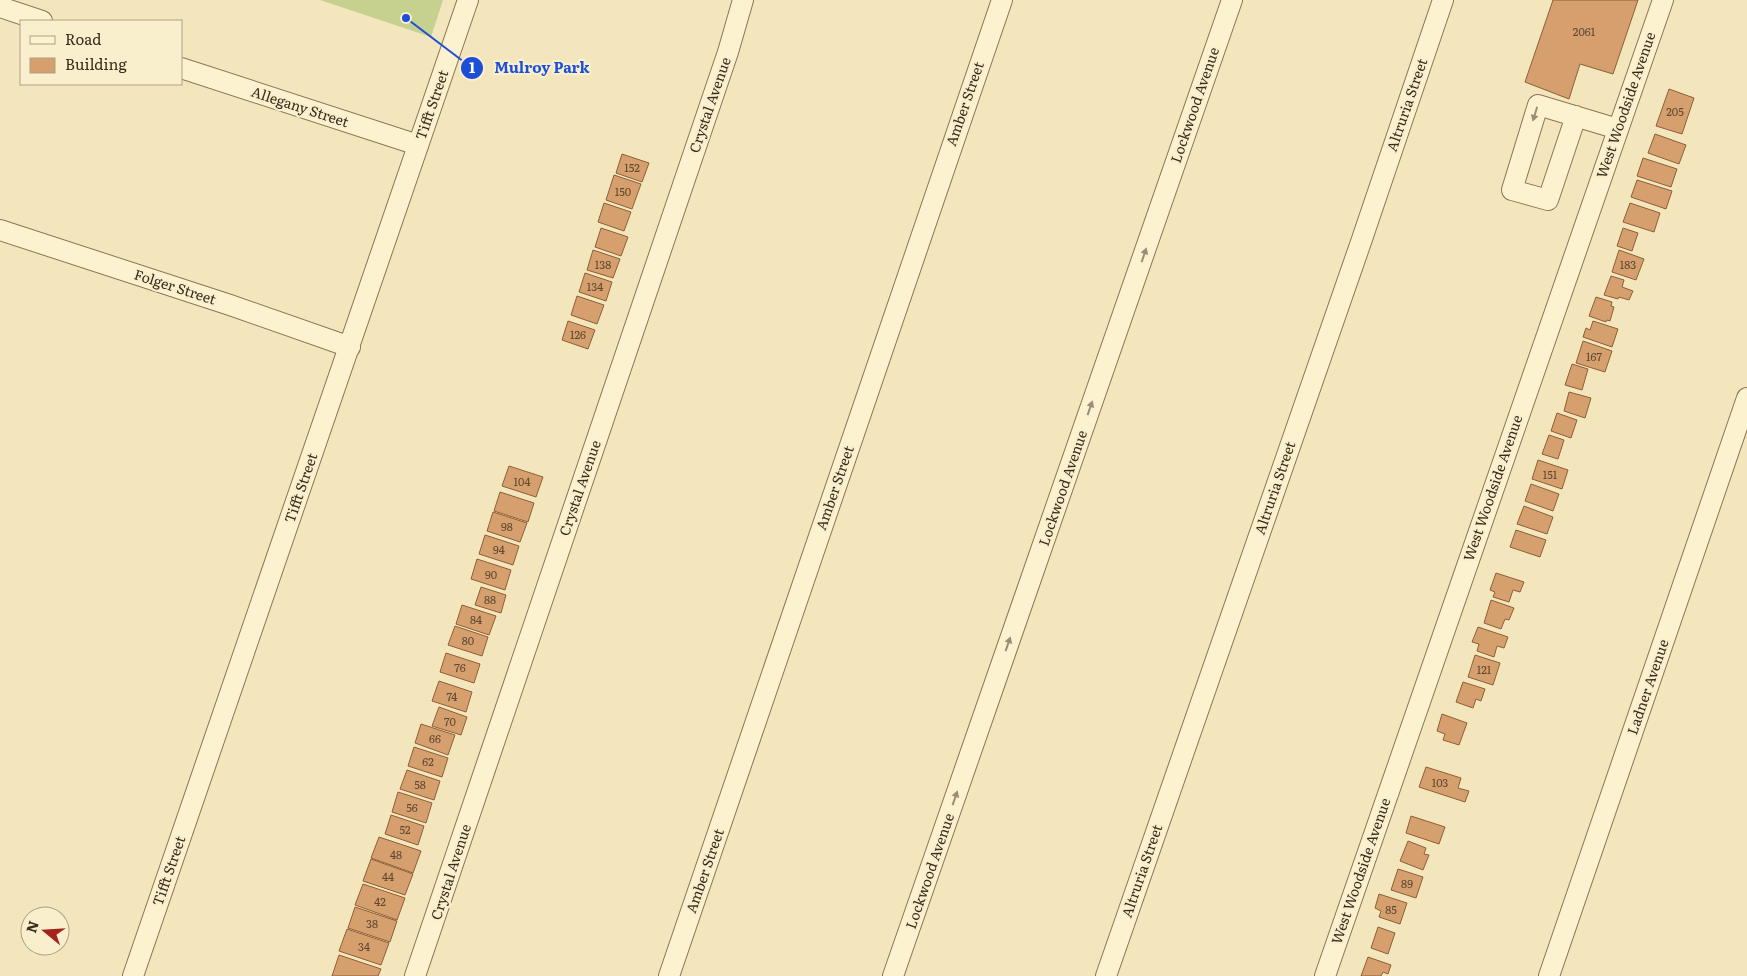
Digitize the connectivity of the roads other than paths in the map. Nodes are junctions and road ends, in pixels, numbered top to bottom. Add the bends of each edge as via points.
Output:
1 (468, 0) edge
2 (742, 0) edge
3 (1002, 0) edge
4 (1232, 0) edge
5 (1443, 0) edge
6 (1663, 0) edge
7 (0, 7) edge
8 (39, 20) edge
9 (182, 68) edge
10 (1576, 116) junction
11 (1618, 129) junction
12 (418, 145) junction
13 (0, 230) edge
14 (350, 347) junction
15 (1747, 398) edge
16 (133, 976) edge
17 (415, 976) edge
18 (670, 976) edge
19 (893, 976) edge
20 (1106, 976) edge
21 (1325, 976) edge
22 (1549, 976) edge

1 - 12 street, Tifft Street
2 - 17 street, Crystal Avenue via 728,52
3 - 18 street, Amber Street
19 -> 4 street, Lockwood Avenue
5 - 20 street, Altruria Street
6 - 11 street, West Woodside Avenue
7 - 8 street
9 - 12 street, Allegany Street
10 -> 10 street via 1538,105 1512,190 1548,200
10 - 11 street
11 - 21 street, West Woodside Avenue
12 - 14 street, Tifft Street
13 - 14 street, Folger Street
14 - 16 street, Tifft Street
15 - 22 street, Ladner Avenue

